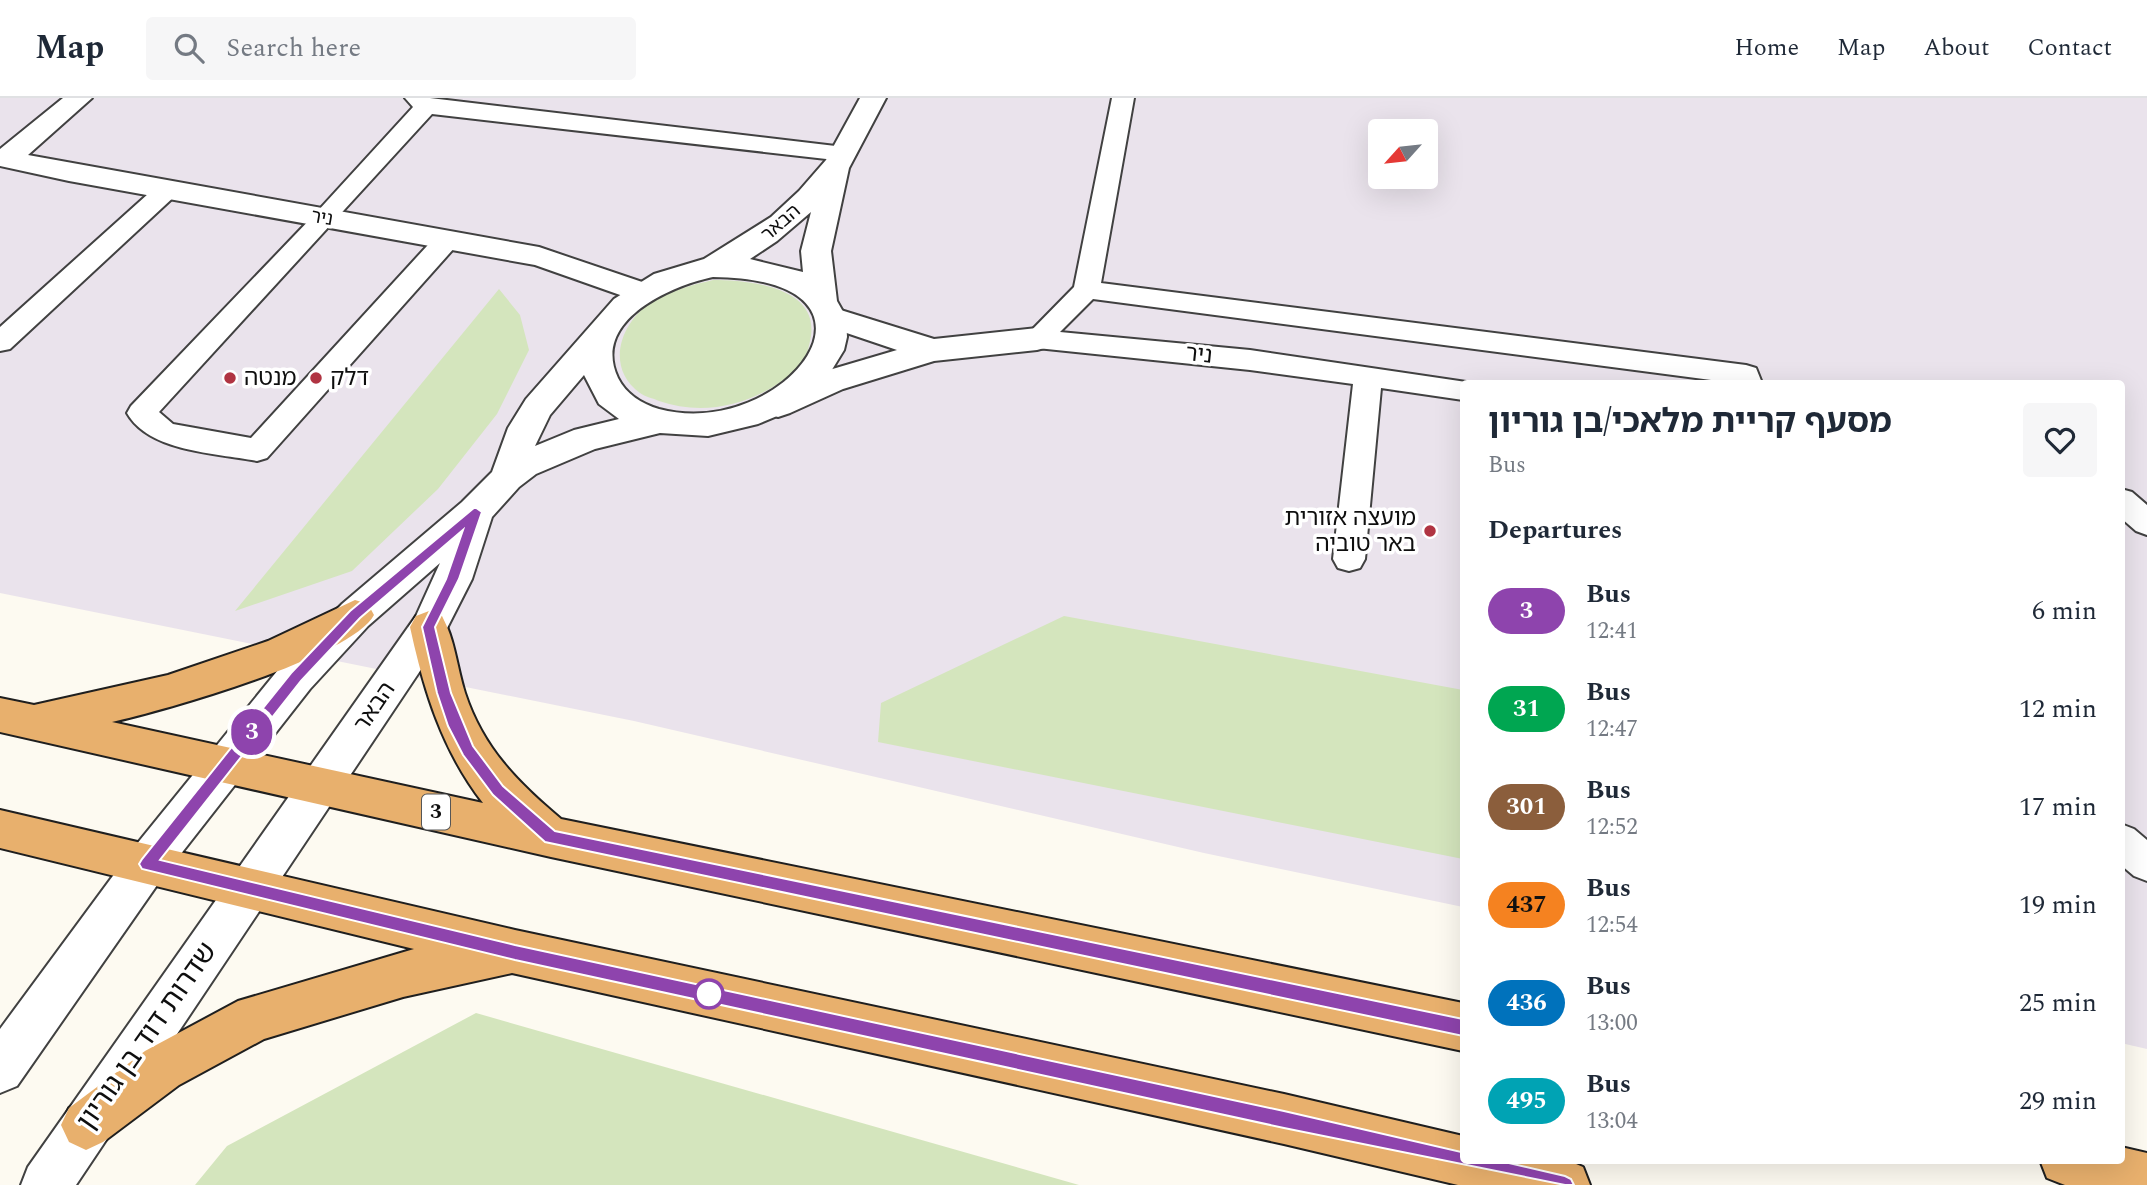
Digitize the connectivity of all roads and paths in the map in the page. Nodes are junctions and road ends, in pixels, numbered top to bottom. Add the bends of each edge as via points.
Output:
1 (79, 98) edge
2 (873, 98) edge
3 (1124, 98) edge
4 (421, 102) edge
5 (4, 158) edge
6 (840, 160) junction
7 (167, 190) junction
8 (325, 218) junction
9 (447, 240) junction
10 (713, 267) junction
11 (1087, 290) junction
12 (640, 292) junction
13 (826, 309) junction
14 (600, 336) junction
15 (1435, 336) junction
16 (1037, 339) junction
17 (0, 342) edge
18 (933, 349) junction
19 (1367, 376) junction
20 (1747, 380) edge
21 (1432, 385) junction
22 (1460, 390) edge
23 (778, 405) junction
24 (660, 421) junction
25 (507, 478) junction
26 (2125, 504) edge
27 (475, 512) junction
28 (2147, 523) edge
29 (1349, 559) dead end
30 (355, 615) junction
31 (429, 627) junction
32 (14, 718) edge
33 (226, 765) junction
34 (322, 787) junction
35 (0, 829) edge
36 (551, 837) junction
37 (2125, 845) edge
38 (147, 864) junction
39 (2147, 864) edge
40 (251, 889) junction
41 (515, 952) junction
42 (1460, 1026) edge
43 (0, 1069) edge
44 (86, 1125) junction
45 (1460, 1160) edge
46 (1475, 1164) edge
47 (2083, 1164) edge
48 (2147, 1178) edge
49 (46, 1185) edge
50 (1564, 1185) edge

1 - 5 street
2 - 6 street, הבאר
3 - 11 lane
4 - 6 lane
4 - 8 lane
5 - 7 street, ניר
6 - 10 street, הבאר via 785,221 760,242
6 - 13 street, הבאר via 816,251
7 - 8 street, ניר
7 - 17 lane
8 - 9 street, ניר
8 - 9 lane via 141,413 164,433 257,450
9 - 12 street, ניר via 539,256
10 - 12 street
10 - 13 street via 777,272 804,284
11 - 15 lane
11 - 16 lane
12 - 14 street via 615,313
13 - 18 street, ניר
13 - 23 street via 832,340 823,364 805,386
14 - 24 street via 595,358 599,379 612,397 633,412
14 - 25 street, הבאר via 538,407 525,428
15 - 20 lane via 1746,375
15 - 21 lane
16 - 18 street, ניר
16 - 19 lane, ניר
18 - 23 street, ניר via 831,381
19 - 21 lane, ניר
19 - 29 lane
21 - 22 lane, ניר
23 - 24 street via 719,423
24 - 25 street, הבאר via 586,439
25 - 27 street, הבאר
26 - 28 lane
27 - 30 street, הבאר
27 - 31 street, הבאר via 453,579
30 - 32 highway via 270,660 184,689 120,706
30 - 33 street, הבאר via 296,677
31 - 34 street, הבאר
31 - 36 highway via 444,693 468,751 498,790
32 - 33 highway, 3
33 - 34 highway, 3
33 - 38 street
34 - 36 highway, 3
34 - 40 street, הבאר
35 - 38 highway
36 - 42 highway, 3
37 - 39 lane
38 - 40 highway
38 - 43 street
40 - 41 highway
40 - 44 street, שדרות דוד בן גוריון
41 - 44 highway via 403,974 255,1018 162,1068
41 - 45 highway
44 - 49 street, שדרות דוד בן גוריון
46 - 50 highway
47 - 48 highway

